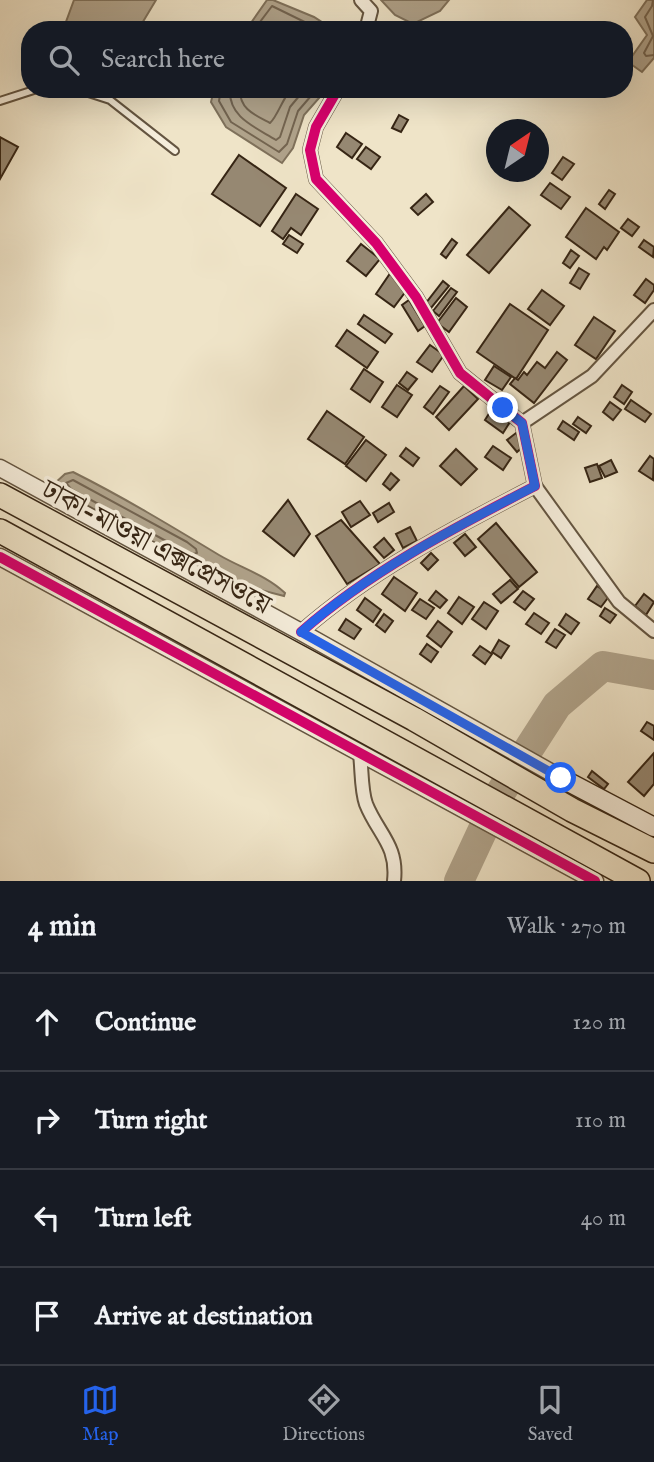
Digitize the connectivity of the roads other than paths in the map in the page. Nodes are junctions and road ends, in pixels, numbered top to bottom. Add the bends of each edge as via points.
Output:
1 (361, 0) edge
2 (368, 21) edge
3 (21, 94) edge
4 (104, 98) edge
5 (333, 98) edge
6 (0, 101) edge
7 (175, 151) dead end
8 (654, 310) edge
9 (522, 423) junction
10 (0, 468) edge
11 (535, 486) junction
12 (0, 495) edge
13 (0, 531) edge
14 (0, 557) edge
15 (654, 631) edge
16 (301, 632) junction
17 (420, 711) junction
18 (360, 754) junction
19 (561, 778) joint
20 (654, 827) edge
21 (654, 851) edge
22 (394, 881) edge
23 (595, 881) edge
24 (638, 881) edge

1 - 2 street via 371,11
3 - 6 lane
4 - 7 lane
5 - 9 street via 316,127 310,150 316,179 376,243 416,297 460,373
8 - 9 street via 592,376
9 - 11 street
10 - 16 street
11 - 15 street via 620,602
11 - 16 street via 439,536 329,608
12 - 17 highway, ঢাকা-মাওয়া এক্সপ্রেসওয়ে
13 - 24 highway
14 - 18 street
16 - 17 street
17 - 19 street
17 - 21 highway, ঢাকা-মাওয়া এক্সপ্রেসওয়ে via 572,810
18 - 22 street via 366,803 396,863
18 - 23 street
19 - 20 main road

